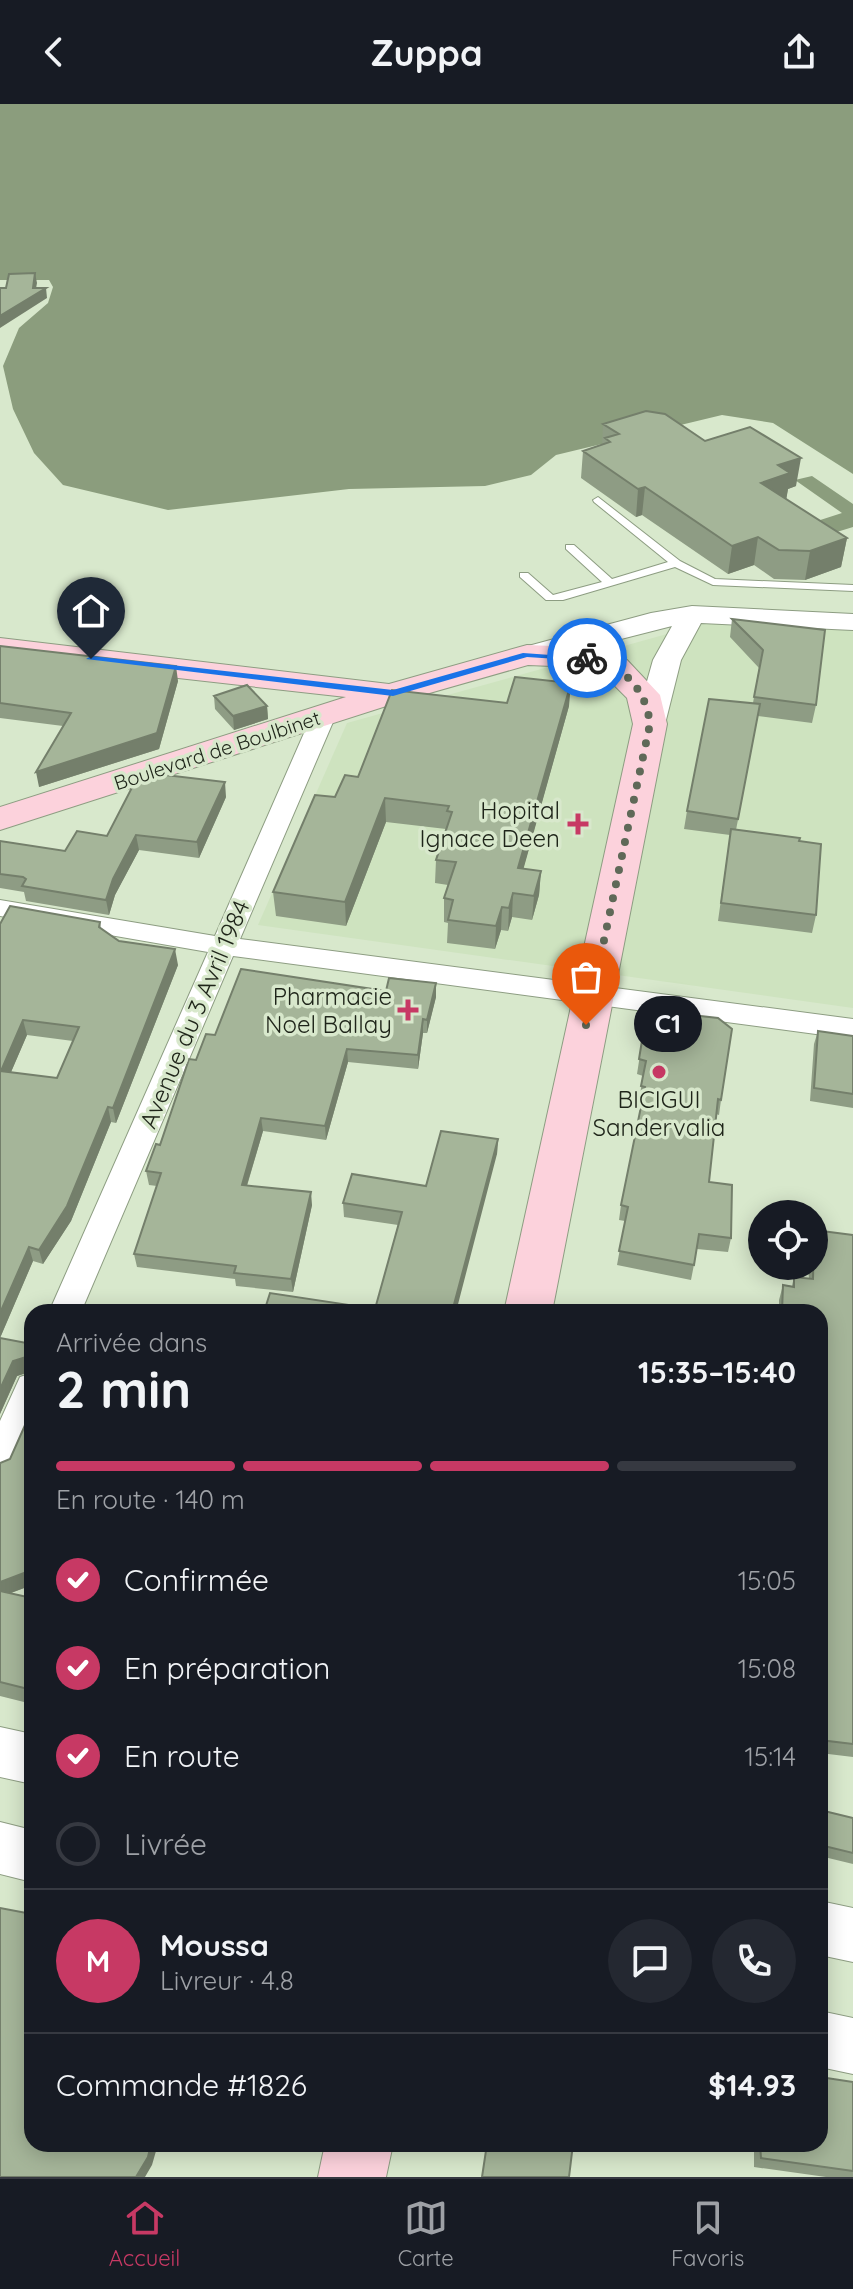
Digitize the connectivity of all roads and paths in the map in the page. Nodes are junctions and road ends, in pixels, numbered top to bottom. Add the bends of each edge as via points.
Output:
1 (598, 500) edge
2 (570, 547) dead end
3 (676, 563) junction
4 (524, 575) dead end
5 (610, 583) junction
6 (853, 588) edge
7 (692, 614) junction
8 (853, 622) edge
9 (0, 648) edge
10 (527, 655) junction
11 (393, 693) junction
12 (324, 715) junction
13 (650, 724) junction
14 (0, 819) edge
15 (0, 908) edge
16 (224, 946) junction
17 (592, 996) junction
18 (853, 1029) edge
19 (68, 1304) edge
20 (530, 1304) edge
21 (24, 1406) edge
22 (0, 1461) edge
23 (0, 1752) edge
24 (24, 1757) edge
25 (0, 1848) edge
26 (24, 1854) edge
27 (828, 1930) edge
28 (853, 1935) edge
29 (828, 2041) edge
30 (853, 2046) edge
31 (357, 2152) edge
32 (352, 2177) edge

1 - 3 lane
2 - 5 lane
3 - 5 lane
3 - 6 lane via 713,582
4 - 5 lane via 550,598
7 - 8 street
7 - 10 street
7 - 13 street via 667,660
9 - 11 main road
10 - 11 main road, Boulevard de Boulbinet
10 - 13 main road, Boulevard de Boulbinet via 578,657 615,667 643,695
11 - 12 main road, Boulevard de Boulbinet
12 - 14 main road, Boulevard de Boulbinet
12 - 16 street, Avenue du 3 Avril 1984
13 - 17 main road
15 - 16 street
16 - 17 street
16 - 19 street, Avenue du 3 Avril 1984
17 - 18 street
17 - 20 main road
21 - 22 street
23 - 24 street
25 - 26 street
27 - 28 street
29 - 30 street
31 - 32 main road

